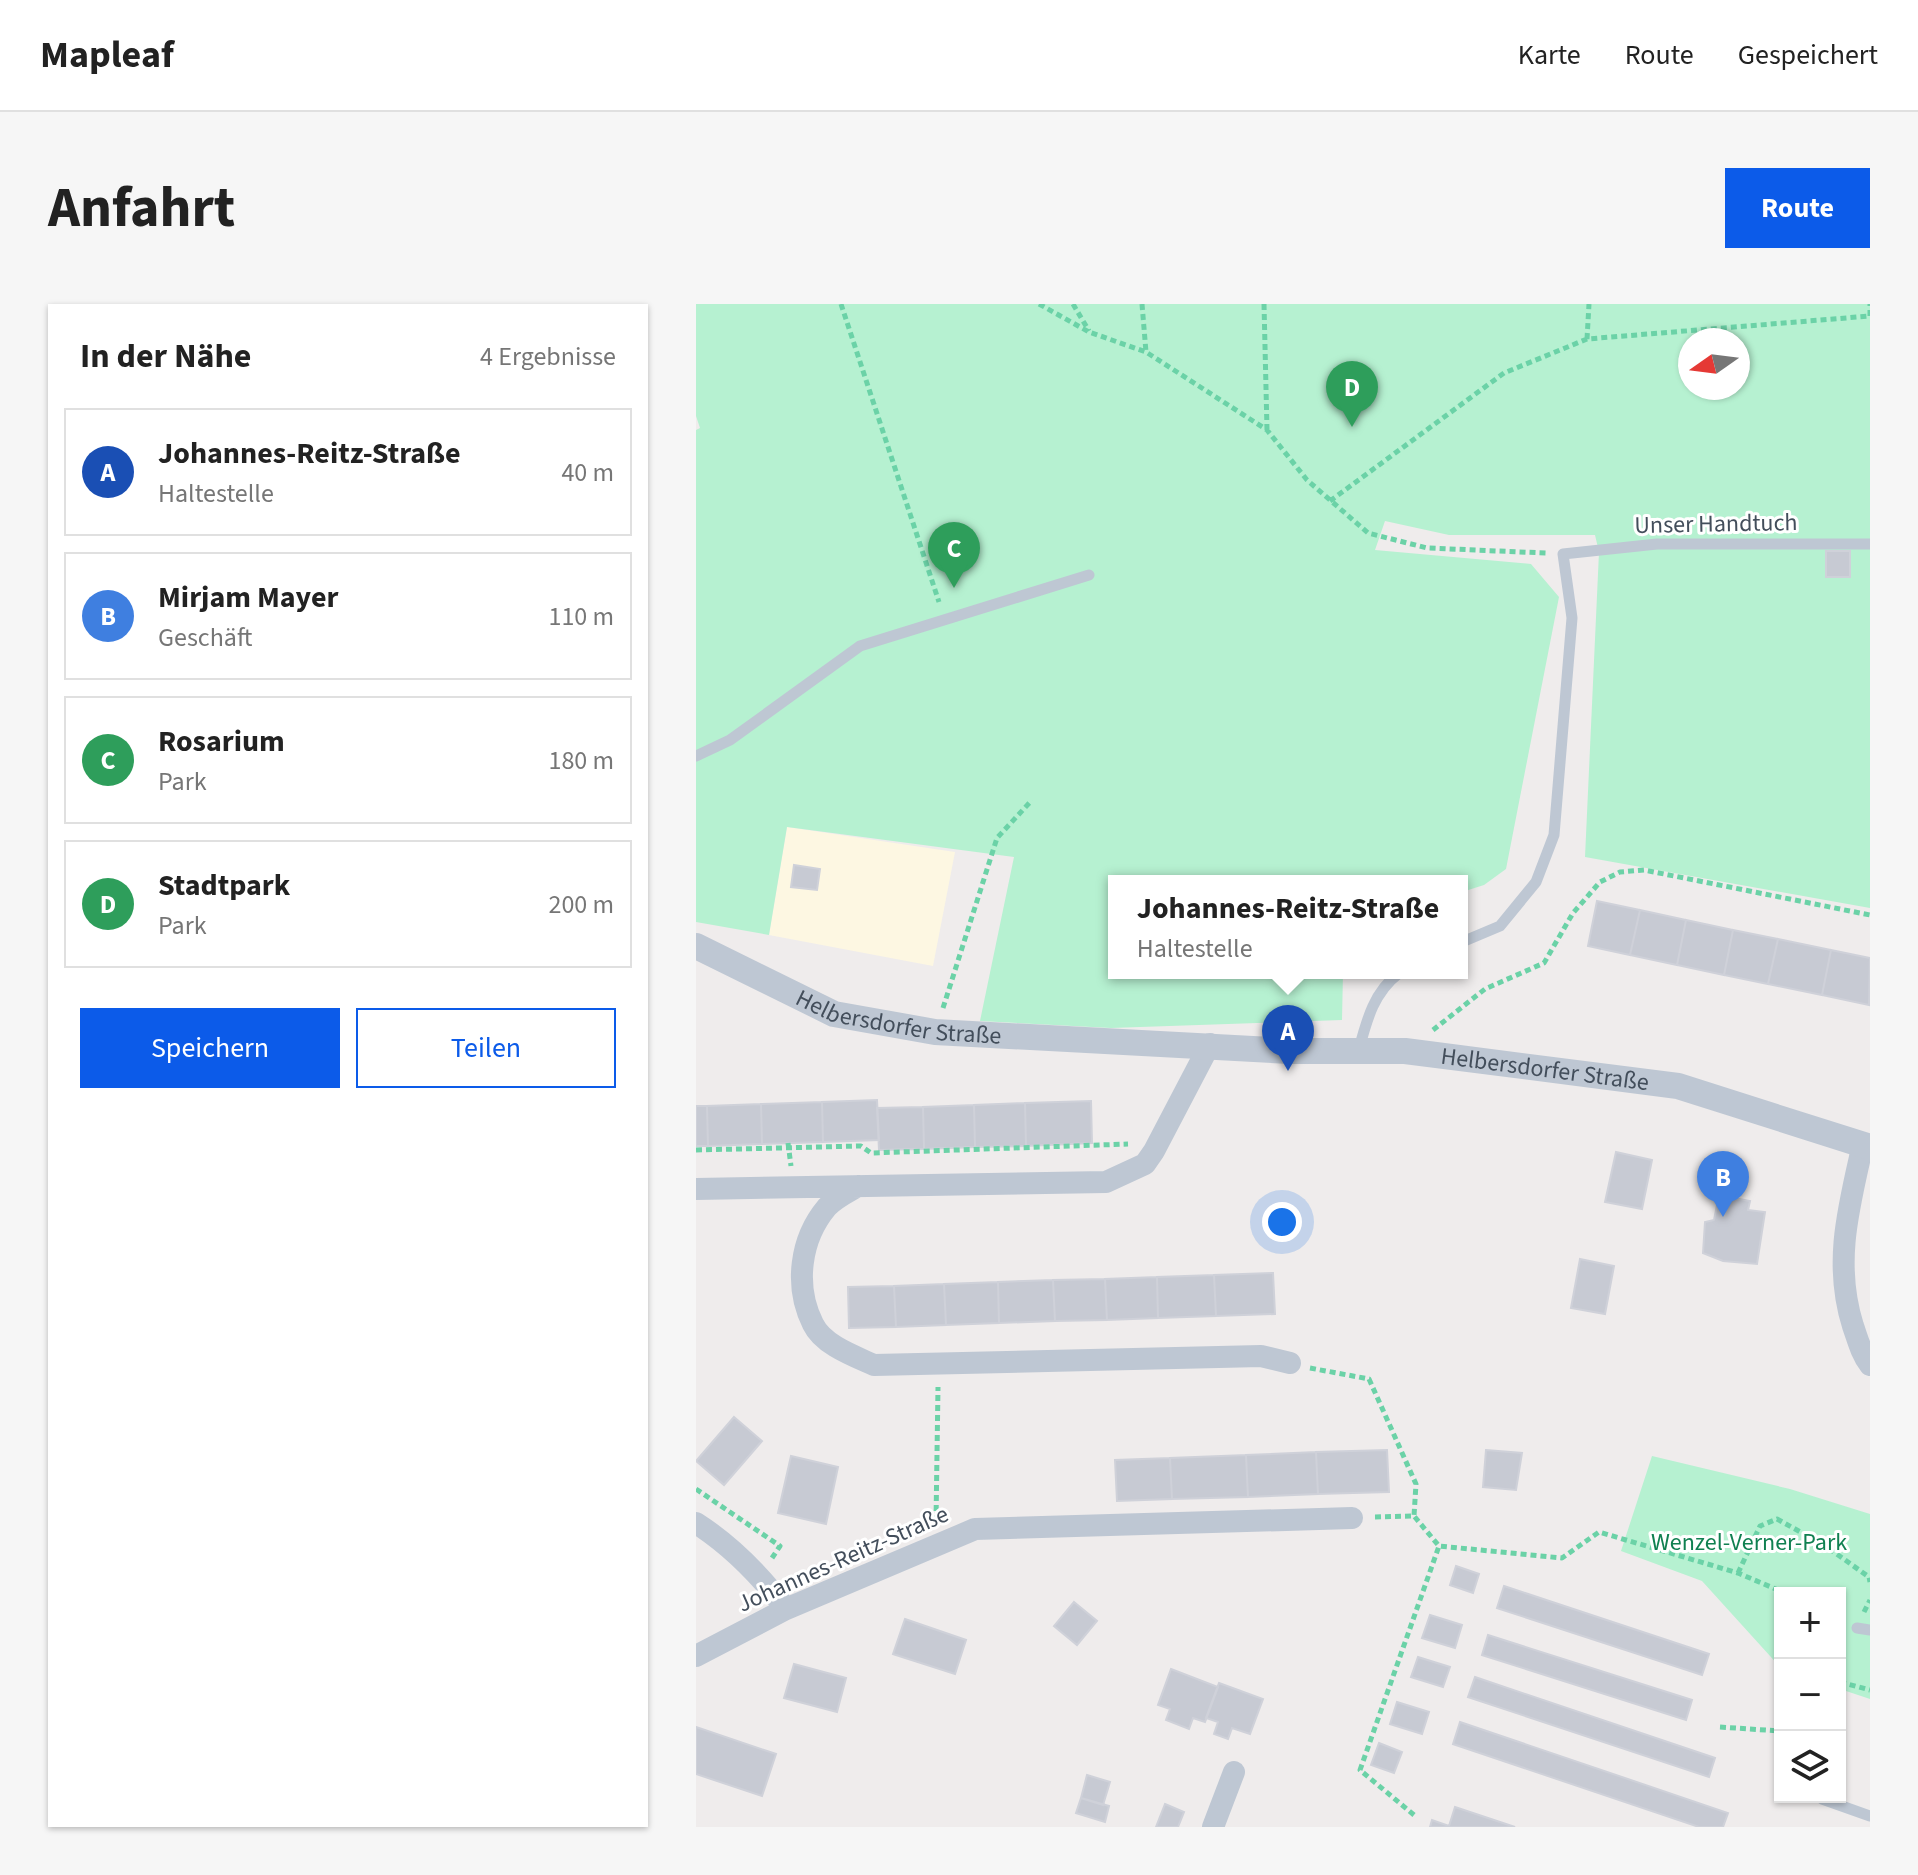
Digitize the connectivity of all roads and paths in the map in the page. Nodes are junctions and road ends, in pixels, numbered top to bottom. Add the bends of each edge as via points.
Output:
1 (841, 304) edge
2 (1039, 304) edge
3 (1073, 304) edge
4 (1142, 304) edge
5 (1264, 304) edge
6 (1589, 304) edge
7 (1870, 304) edge
8 (1870, 316) edge
9 (1089, 332) junction
10 (1587, 339) junction
11 (1146, 352) junction
12 (1267, 430) junction
13 (1330, 501) junction
14 (1870, 544) edge
15 (1563, 554) junction
16 (1089, 575) dead end
17 (944, 618) junction
18 (696, 756) edge
19 (1032, 800) dead end
20 (1870, 915) edge
21 (1468, 939) edge
22 (696, 946) edge
23 (1391, 979) edge
24 (935, 1032) junction
25 (1210, 1044) junction
26 (1359, 1049) junction
27 (1405, 1051) junction
28 (1866, 1145) edge
29 (696, 1150) edge
30 (1154, 1151) junction
31 (858, 1186) junction
32 (696, 1189) edge
33 (1290, 1363) joint
34 (938, 1364) junction
35 (1870, 1365) edge
36 (1414, 1516) junction
37 (1352, 1518) joint
38 (696, 1523) edge
39 (935, 1546) junction
40 (1439, 1546) junction
41 (1738, 1573) junction
42 (1870, 1582) edge
43 (1774, 1588) edge
44 (786, 1609) junction
45 (1857, 1628) dead end
46 (1870, 1630) edge
47 (696, 1656) edge
48 (1846, 1684) edge
49 (1870, 1690) edge
50 (1720, 1727) dead end
51 (1774, 1731) edge
52 (1234, 1772) dead end
53 (1833, 1803) edge
54 (1414, 1815) dead end
55 (1870, 1816) edge
56 (1213, 1827) edge

1 - 17 path
2 - 9 path
3 - 9 path
4 - 11 path
5 - 12 path
6 - 10 path
7 - 8 path
8 - 10 path
9 - 11 path
10 - 13 path via 1504,373
11 - 12 path
12 - 13 path
13 - 15 path via 1368,533 1396,542
14 - 15 lane, Unser Handtuch via 1657,544
15 - 21 lane via 1572,618 1554,835 1536,882 1500,926
16 - 17 lane
17 - 18 lane via 860,646 730,740
19 - 24 path via 997,838
20 - 27 path via 1644,870 1620,872 1600,882 1573,913 1544,963 1485,989
22 - 24 street, Helbersdorfer Straße via 834,1014
23 - 26 lane via 1367,1018
24 - 25 street, Helbersdorfer Straße
25 - 26 street, Helbersdorfer Straße via 1289,1051
25 - 30 street
26 - 27 street, Helbersdorfer Straße
27 - 28 street, Helbersdorfer Straße via 1678,1086
28 - 35 street via 1841,1261 1847,1305
29 - 30 path via 843,1144 871,1153 1130,1144
30 - 31 street via 1145,1164 1106,1182
31 - 32 street
31 - 34 street via 828,1205 805,1242 802,1280 813,1326 838,1348 874,1365
33 - 34 street via 1261,1356
33 - 36 path via 1369,1379 1416,1484
34 - 39 path
36 - 37 path
36 - 40 path
37 - 39 street, Johannes-Reitz-Straße via 975,1529
38 - 44 street via 760,1575
39 - 44 street, Johannes-Reitz-Straße
40 - 41 path via 1562,1558 1599,1532
40 - 54 path via 1360,1770
41 - 42 path via 1760,1526 1777,1519 1824,1545
41 - 43 path
44 - 47 street, Johannes-Reitz-Straße
45 - 46 lane
48 - 49 path
50 - 51 path
52 - 56 street
53 - 55 lane

